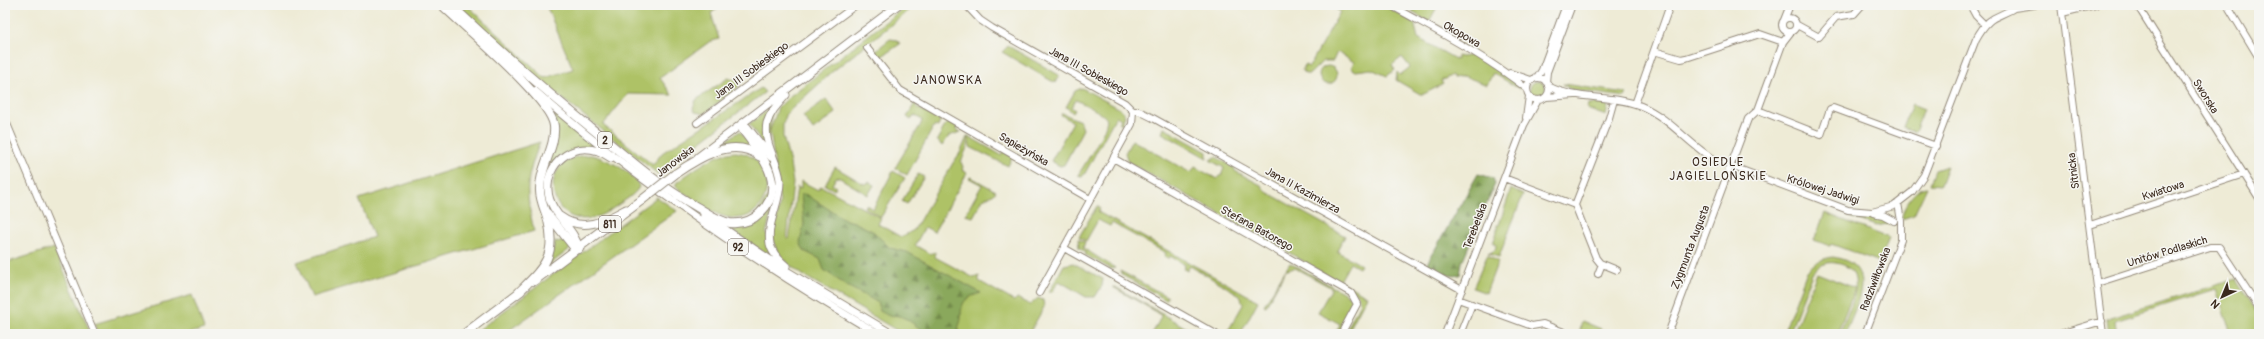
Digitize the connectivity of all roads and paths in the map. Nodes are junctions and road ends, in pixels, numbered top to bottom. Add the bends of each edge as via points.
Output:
1 (442, 5) edge
2 (452, 5) edge
3 (856, 5) edge
4 (898, 5) edge
5 (966, 5) edge
6 (1390, 5) edge
7 (1566, 5) edge
8 (1572, 5) edge
9 (1670, 5) edge
10 (1791, 5) edge
11 (1862, 5) edge
12 (1970, 5) edge
13 (2034, 5) edge
14 (2061, 5) edge
15 (2095, 5) edge
16 (2138, 5) edge
17 (2227, 5) edge
18 (2016, 7) edge
19 (2062, 13) junction
20 (1792, 18) junction
21 (1784, 20) junction
22 (1984, 24) junction
23 (1797, 25) junction
24 (1787, 32) junction
25 (1784, 42) junction
26 (867, 48) dead end
27 (1654, 50) junction
28 (2259, 58) edge
29 (1502, 70) junction
30 (516, 74) junction
31 (1534, 79) junction
32 (1547, 84) junction
33 (795, 85) junction
34 (1527, 88) junction
35 (1576, 95) junction
36 (1529, 96) junction
37 (1546, 97) junction
38 (1538, 100) junction
39 (1614, 100) junction
40 (1635, 104) junction
41 (1758, 110) junction
42 (1133, 112) junction
43 (5, 119) edge
44 (697, 123) dead end
45 (742, 124) junction
46 (1524, 125) junction
47 (1936, 146) junction
48 (1113, 158) junction
49 (763, 159) junction
50 (773, 159) junction
51 (689, 164) junction
52 (1730, 166) junction
53 (635, 173) junction
54 (2244, 174) junction
55 (1504, 178) junction
56 (680, 198) junction
57 (2259, 198) edge
58 (1090, 199) junction
59 (642, 200) junction
60 (1898, 203) junction
61 (1575, 205) junction
62 (1889, 208) junction
63 (545, 211) junction
64 (1863, 212) junction
65 (557, 213) junction
66 (1894, 221) junction
67 (2090, 225) junction
68 (1900, 231) junction
69 (1064, 248) junction
70 (579, 249) junction
71 (1602, 264) junction
72 (1617, 270) dead end
73 (1598, 274) dead end
74 (2096, 283) junction
75 (815, 289) junction
76 (1462, 290) junction
77 (518, 293) junction
78 (1039, 293) dead end
79 (1458, 299) junction
80 (1472, 304) junction
81 (2259, 308) edge
82 (2102, 321) junction
83 (1564, 332) dead end
84 (95, 334) edge
85 (464, 334) edge
86 (878, 334) edge
87 (892, 334) edge
88 (1216, 334) edge
89 (1342, 334) edge
90 (1445, 334) edge
91 (1460, 334) edge
92 (1668, 334) edge
93 (1865, 334) edge
94 (2060, 334) edge
95 (2103, 334) edge

1 - 30 highway
2 - 56 highway, 2 via 551,96
3 - 44 street, Jana III Sobieskiego
4 - 33 main road, Janowska
5 - 42 street, Jana III Sobieskiego via 986,24 1125,103
6 - 29 street, Okopowa
7 - 31 street via 1542,70
8 - 32 street via 1547,72
9 - 27 street
10 - 20 street
10 - 21 street
11 - 23 street via 1853,14 1836,17 1819,36
12 - 22 street
13 - 18 street
14 - 19 street, Sitnicka
15 - 19 street
16 - 54 street, Sworska
17 - 28 street
18 - 22 street
19 - 67 street, Sitnicka
20 - 21 street
20 - 23 street
21 - 24 street via 1782,26
22 - 47 street, Królowej Jadwigi
23 - 24 street via 1795,30
24 - 25 street, Zygmunta Augusta
25 - 27 street via 1760,34 1686,58
25 - 41 street, Zygmunta Augusta
26 - 58 street, Sapieżyńska via 898,88
27 - 40 street
29 - 31 street, Okopowa
29 - 34 street, Okopowa
30 - 53 main road, 92
30 - 63 highway via 547,107 554,123 553,140 540,179 540,195
31 - 32 street
31 - 34 street
32 - 35 street, Królowej Jadwigi
32 - 37 street
33 - 45 main road, Janowska
33 - 50 main road via 776,106 768,123 767,135
34 - 36 street
35 - 37 street, Królowej Jadwigi
35 - 39 street, Królowej Jadwigi
36 - 38 street
36 - 46 street, Terebelska
37 - 38 street
38 - 46 street, Terebelska
39 - 40 street, Królowej Jadwigi
39 - 61 street
40 - 52 street, Królowej Jadwigi via 1659,116 1704,154
41 - 47 street via 1821,135 1830,109 1834,108
41 - 52 street, Zygmunta Augusta via 1748,119
42 - 48 street, Jana III Sobieskiego via 1132,124
42 - 76 street, Jana II Kazimierza via 1139,111 1153,118
43 - 84 street
45 - 49 highway via 743,130
45 - 50 main road
45 - 51 main road, Janowska / 811
46 - 55 street, Terebelska
47 - 60 street, Królowej Jadwigi via 1921,181
48 - 58 street, Jana III Sobieskiego
48 - 89 street, Stefana Batorego via 1351,293 1356,304
49 - 51 highway via 747,149 730,148
49 - 56 highway via 771,176 772,193 764,208 751,219 727,222
50 - 75 main road via 780,186 770,226 771,247 782,263
51 - 59 highway, Janowska / 811, bridge
52 - 64 street, Królowej Jadwigi via 1848,210
52 - 92 street, Zygmunta Augusta
53 - 65 main road via 598,151 581,149 566,155 555,164 548,180 548,194
53 - 86 main road, 92 via 763,264
54 - 57 street, Sworska
54 - 67 street, Kwiatowa
55 - 61 street
55 - 76 street, Terebelska
56 - 75 main road, 92
58 - 69 street, Jana III Sobieskiego
59 - 65 main road via 594,224 576,224
59 - 70 highway, Janowska / 811
60 - 62 street, Królowej Jadwigi
60 - 68 street, Radziwiłłowska
61 - 71 street via 1596,258
62 - 64 street, Królowej Jadwigi
62 - 66 street
63 - 70 highway via 573,246
63 - 77 highway via 551,238 550,254 544,265
64 - 66 street via 1883,215
65 - 70 main road via 578,242
66 - 68 street
67 - 74 street, Sitnicka
68 - 93 street, Radziwiłłowska via 1900,240
69 - 78 street, Jana III Sobieskiego
69 - 88 street
70 - 77 highway, Janowska / 811
71 - 72 street
71 - 73 street
74 - 81 street, Unitów Podlaskich via 2219,246
74 - 82 street, Sitnicka
75 - 87 main road, 92
76 - 79 street, Terebelska
77 - 85 highway, Janowska / 811
79 - 80 street
79 - 90 street, Terebelska
80 - 83 street via 1532,326 1542,324
80 - 91 street
82 - 94 street
82 - 95 street, Sitnicka

